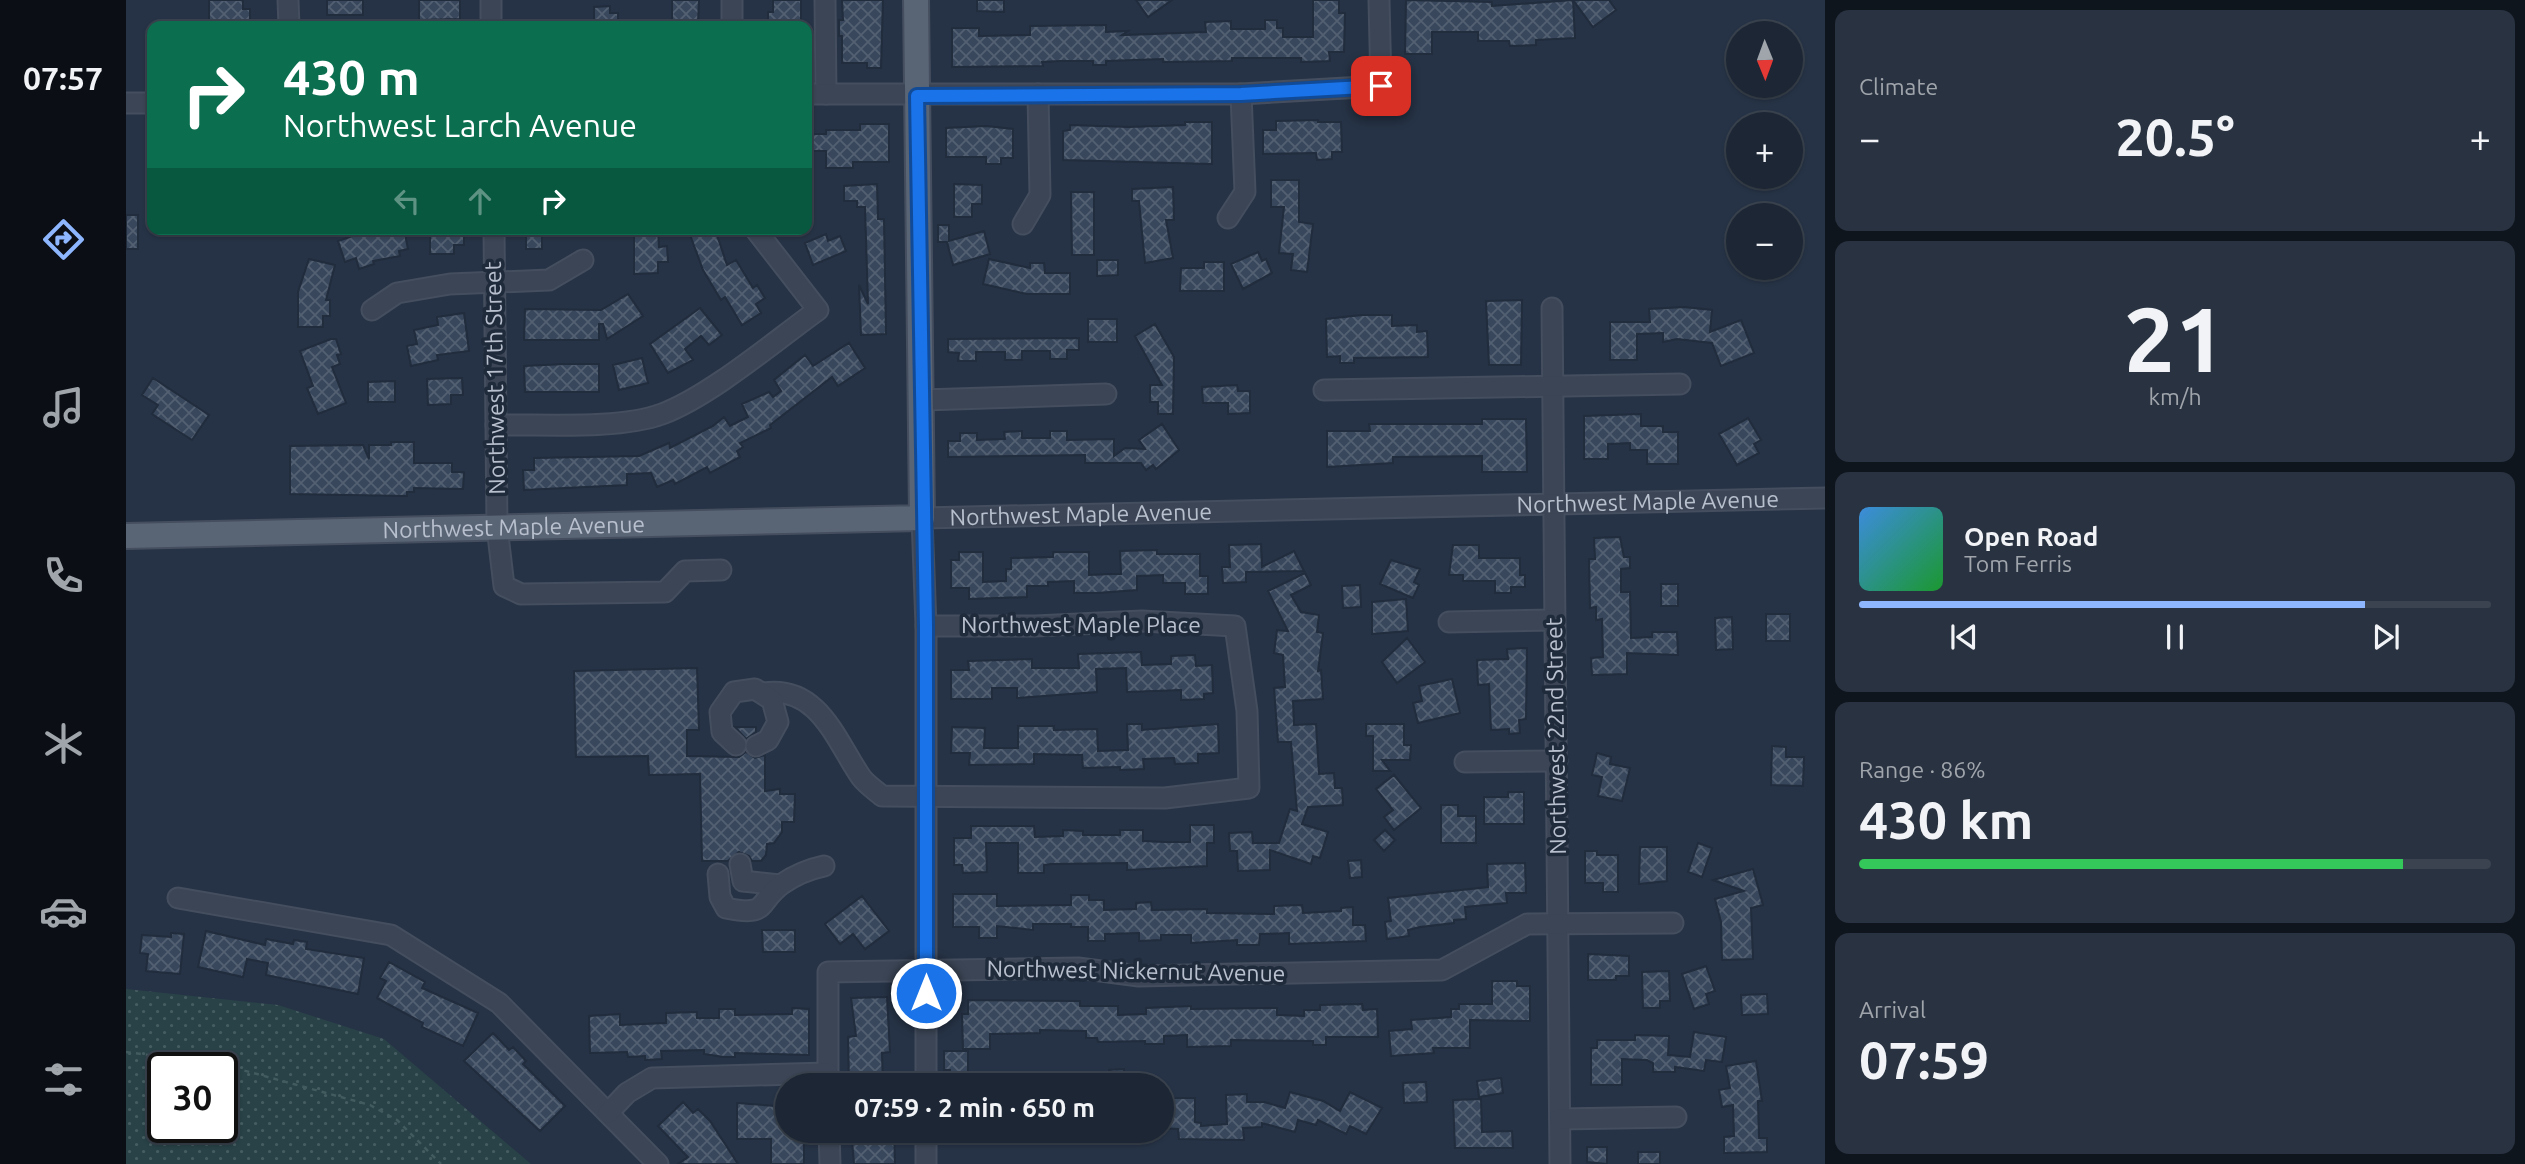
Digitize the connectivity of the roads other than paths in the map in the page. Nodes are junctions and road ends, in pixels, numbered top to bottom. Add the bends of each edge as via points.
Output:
1 (288, 0) edge
2 (491, 0) edge
3 (732, 0) edge
4 (825, 0) edge
5 (916, 0) edge
6 (1379, 0) edge
7 (289, 21) edge
8 (491, 21) edge
9 (732, 21) edge
10 (816, 94) edge
11 (1038, 94) junction
12 (1241, 94) junction
13 (917, 96) junction
14 (126, 103) edge
15 (147, 103) edge
16 (1228, 218) dead end
17 (1023, 223) dead end
18 (494, 235) edge
19 (760, 235) edge
20 (583, 260) dead end
21 (494, 281) junction
22 (1552, 308) dead end
23 (372, 310) dead end
24 (1680, 384) dead end
25 (1554, 386) junction
26 (1324, 390) dead end
27 (1106, 394) dead end
28 (923, 400) junction
29 (496, 425) junction
30 (1825, 498) edge
31 (1553, 502) junction
32 (922, 518) junction
33 (497, 527) junction
34 (126, 536) edge
35 (721, 570) dead end
36 (1554, 620) junction
37 (1449, 622) dead end
38 (926, 626) junction
39 (764, 693) junction
40 (736, 746) dead end
41 (756, 746) dead end
42 (1557, 761) junction
43 (1465, 762) dead end
44 (925, 796) junction
45 (740, 864) dead end
46 (824, 866) dead end
47 (718, 874) dead end
48 (780, 885) junction
49 (178, 898) dead end
50 (1673, 923) dead end
51 (1559, 925) junction
52 (926, 970) junction
53 (828, 1073) edge
54 (926, 1073) edge
55 (775, 1079) edge
56 (608, 1114) junction
57 (1676, 1117) dead end
58 (1560, 1119) junction
59 (829, 1143) edge
60 (926, 1143) edge
61 (658, 1164) edge
62 (830, 1164) edge
63 (926, 1164) edge
64 (1560, 1164) edge

1 - 7 street
2 - 8 street
3 - 9 street
4 - 10 street
5 - 13 main road
6 - 12 street via 1381,86
10 - 13 street
11 - 12 street
11 - 13 street
11 - 17 street via 1040,195
12 - 16 street via 1245,192
13 - 28 main road
14 - 15 street
18 - 21 street, Northwest 17th Street
19 - 29 street via 818,310 702,392 661,414 610,423
20 - 21 street via 549,279
21 - 23 street via 397,293
21 - 29 street, Northwest 17th Street
22 - 25 street, Northwest 22nd Street
24 - 25 street
25 - 26 street
25 - 31 street, Northwest 22nd Street
27 - 28 street
28 - 32 main road
29 - 33 street, Northwest 17th Street
30 - 31 street, Northwest Maple Avenue
31 - 32 street, Northwest Maple Avenue
31 - 36 street, Northwest 22nd Street
32 - 33 main road, Northwest Maple Avenue
32 - 38 street
33 - 34 main road, Northwest Maple Avenue
33 - 35 street, Northwest 17th Street via 504,586 521,594 665,592 685,571
36 - 37 street
36 - 42 street, Northwest 22nd Street
38 - 44 street
38 - 44 street, Northwest Maple Place via 1142,621 1235,626 1247,711 1249,788 1165,799
39 - 40 street via 744,689 726,700 719,722
39 - 41 street via 772,700 778,722 768,740
39 - 44 street via 796,696 811,705 827,720 863,779 881,796
42 - 43 street
42 - 51 street, Northwest 22nd Street
44 - 52 street
45 - 48 street via 743,881
46 - 48 street
47 - 48 street via 726,908 746,912 763,908
49 - 56 street via 391,935 499,1003
50 - 51 street, Northwest Nickernut Avenue
51 - 52 street, Northwest Nickernut Avenue via 1527,924 1442,970 1139,976 1078,968
51 - 58 street, Northwest 22nd Street
52 - 53 street, Northwest Nickernut Avenue via 828,972
52 - 54 street
55 - 56 street via 652,1078 627,1093
56 - 61 street
57 - 58 street
58 - 64 street, Northwest 22nd Street
59 - 62 street
60 - 63 street

